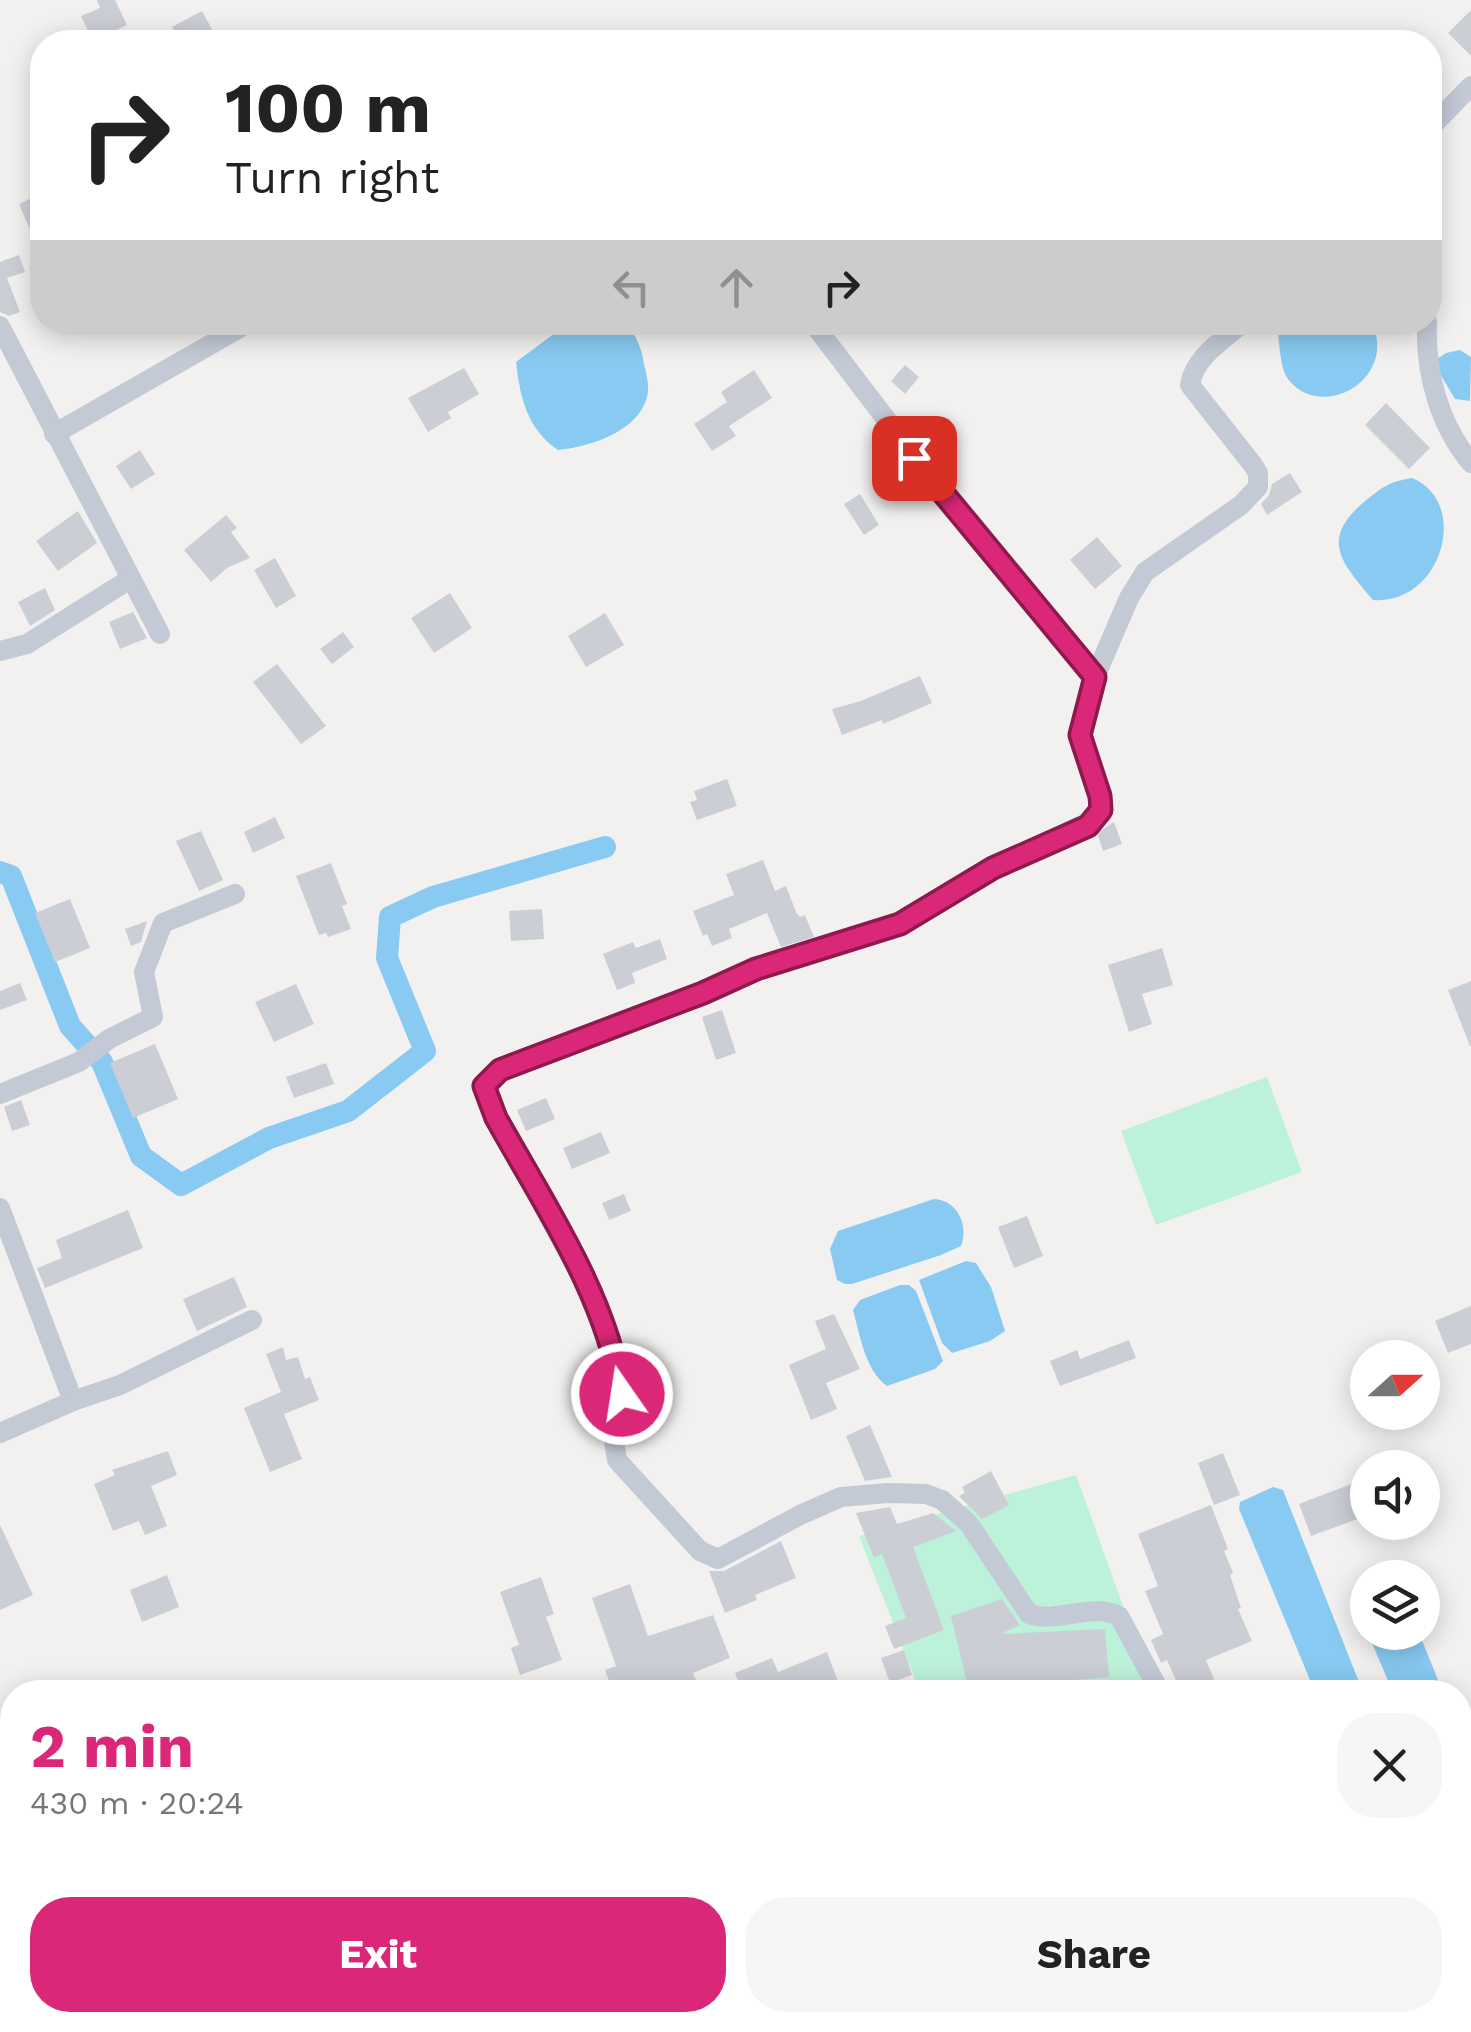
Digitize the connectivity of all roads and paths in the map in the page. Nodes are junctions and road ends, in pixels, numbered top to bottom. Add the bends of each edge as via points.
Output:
1 (1471, 86) edge
2 (1442, 116) edge
3 (0, 326) edge
4 (227, 335) edge
5 (822, 335) edge
6 (1229, 335) edge
7 (1427, 335) edge
8 (54, 434) junction
9 (1471, 463) edge
10 (130, 579) junction
11 (160, 634) dead end
12 (0, 651) edge
13 (1095, 677) junction
14 (235, 894) dead end
15 (0, 1094) edge
16 (0, 1208) edge
17 (252, 1320) dead end
18 (73, 1401) junction
19 (0, 1433) edge
20 (1153, 1680) edge

1 - 2 street
3 - 8 street
4 - 8 street
5 - 13 street via 976,536
6 - 13 street via 1206,355 1190,385 1253,465 1258,486 1145,572
7 - 9 street via 1434,394
8 - 10 street
10 - 11 street
10 - 12 street via 27,644
13 - 20 street via 1080,735 1101,803 1088,826 993,868 900,924 756,969 500,1070 484,1086 598,1308 622,1394 613,1435 617,1460 700,1551 718,1559 841,1498 926,1494 968,1524 1029,1614 1106,1610 1118,1616
14 - 15 street via 163,923 144,972 153,1017 79,1062
16 - 18 street
17 - 18 street
18 - 19 street

